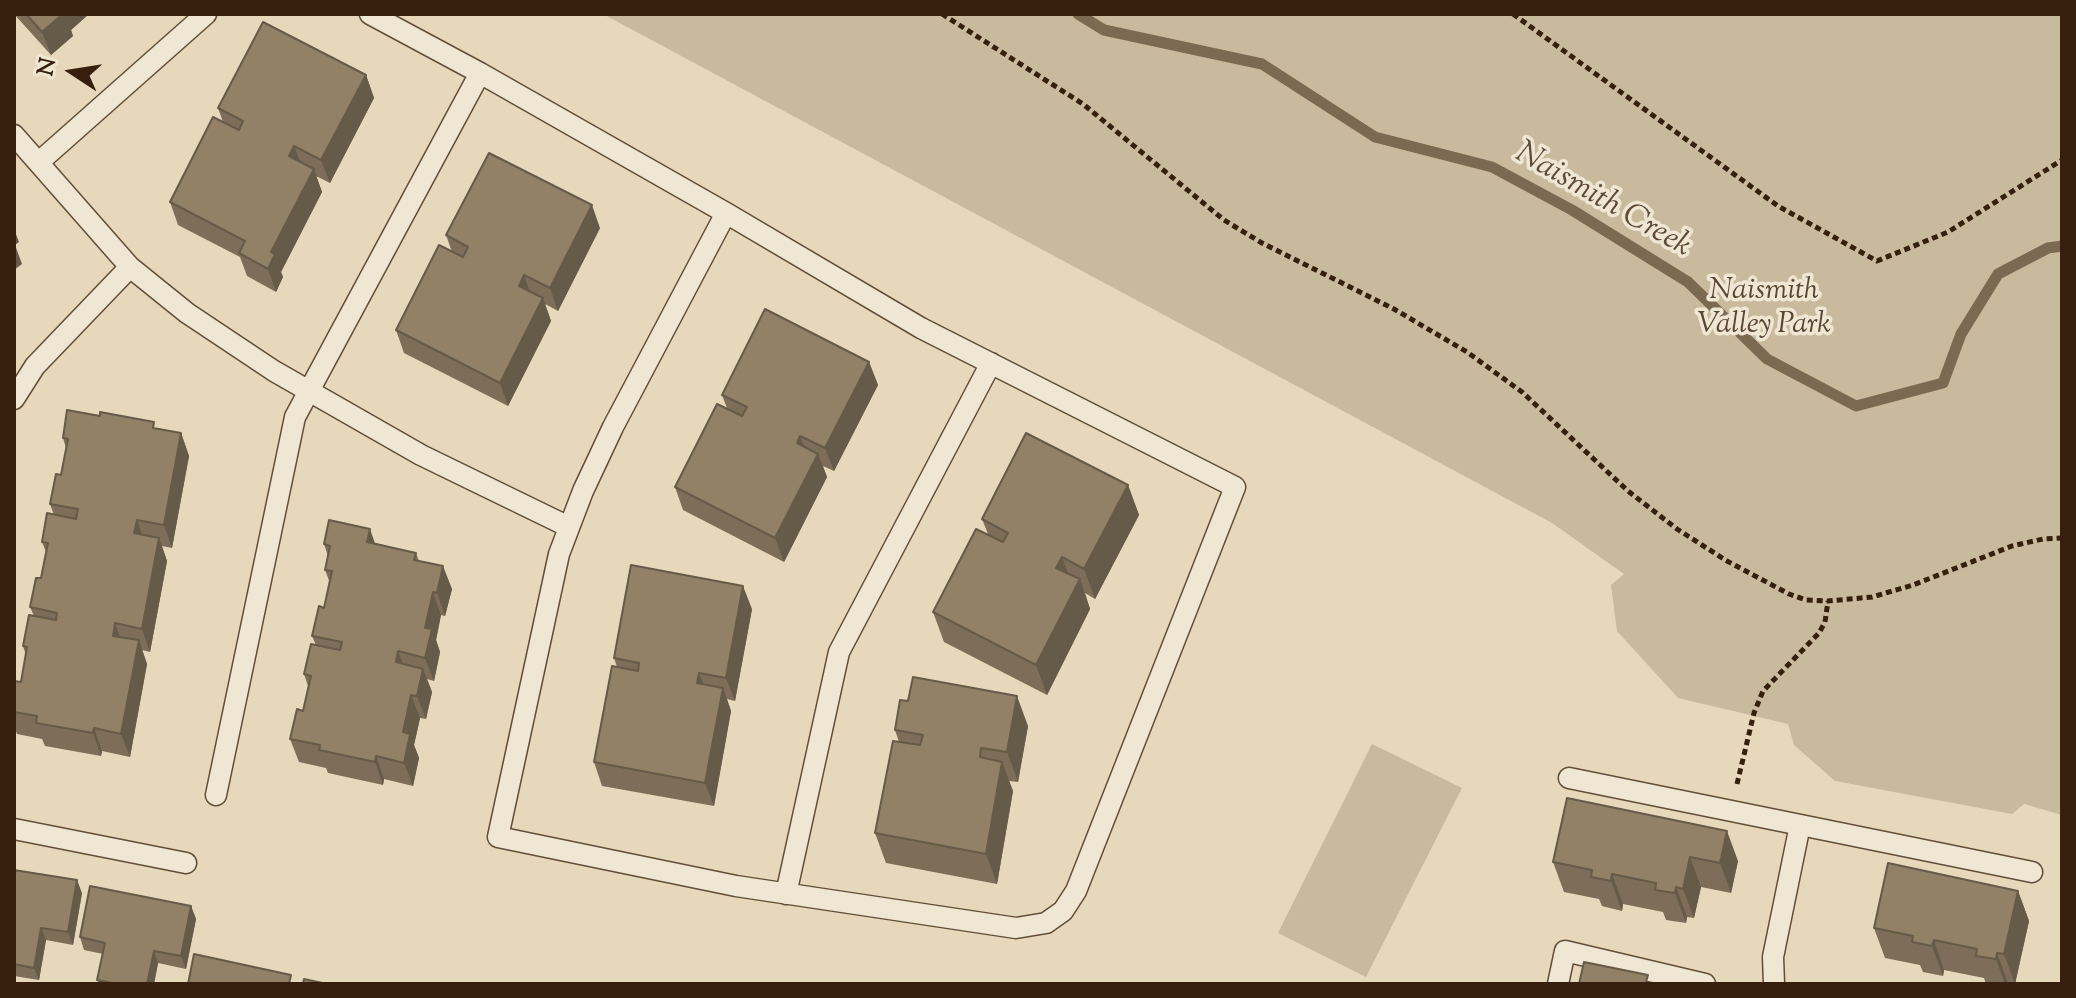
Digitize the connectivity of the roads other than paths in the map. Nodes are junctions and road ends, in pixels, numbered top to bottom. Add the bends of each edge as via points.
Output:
1 (206, 14) edge
2 (370, 14) edge
3 (480, 73) junction
4 (14, 135) edge
5 (39, 162) junction
6 (726, 213) junction
7 (130, 267) junction
8 (991, 363) junction
9 (309, 391) junction
10 (14, 399) edge
11 (569, 527) junction
12 (1569, 778) dead end
13 (216, 795) dead end
14 (1800, 825) junction
15 (14, 829) edge
16 (186, 863) dead end
17 (2032, 872) dead end
18 (786, 894) junction
19 (1558, 984) edge
20 (1705, 984) edge
21 (1774, 984) edge

1 - 5 lane
2 - 3 lane
3 - 6 lane
3 - 9 lane
4 - 5 lane
5 - 7 lane
6 - 8 lane via 921,328
6 - 11 lane via 613,427
7 - 9 lane via 187,313
7 - 10 lane via 35,366
8 - 18 lane via 839,652
8 - 18 lane via 1235,487 1076,891 1063,911 1046,923 1016,928
9 - 11 lane via 421,455
9 - 13 lane via 295,417
11 - 18 lane via 498,837
12 - 14 lane
14 - 17 lane
14 - 21 lane via 1773,957
15 - 16 lane
19 - 20 lane via 1565,951

